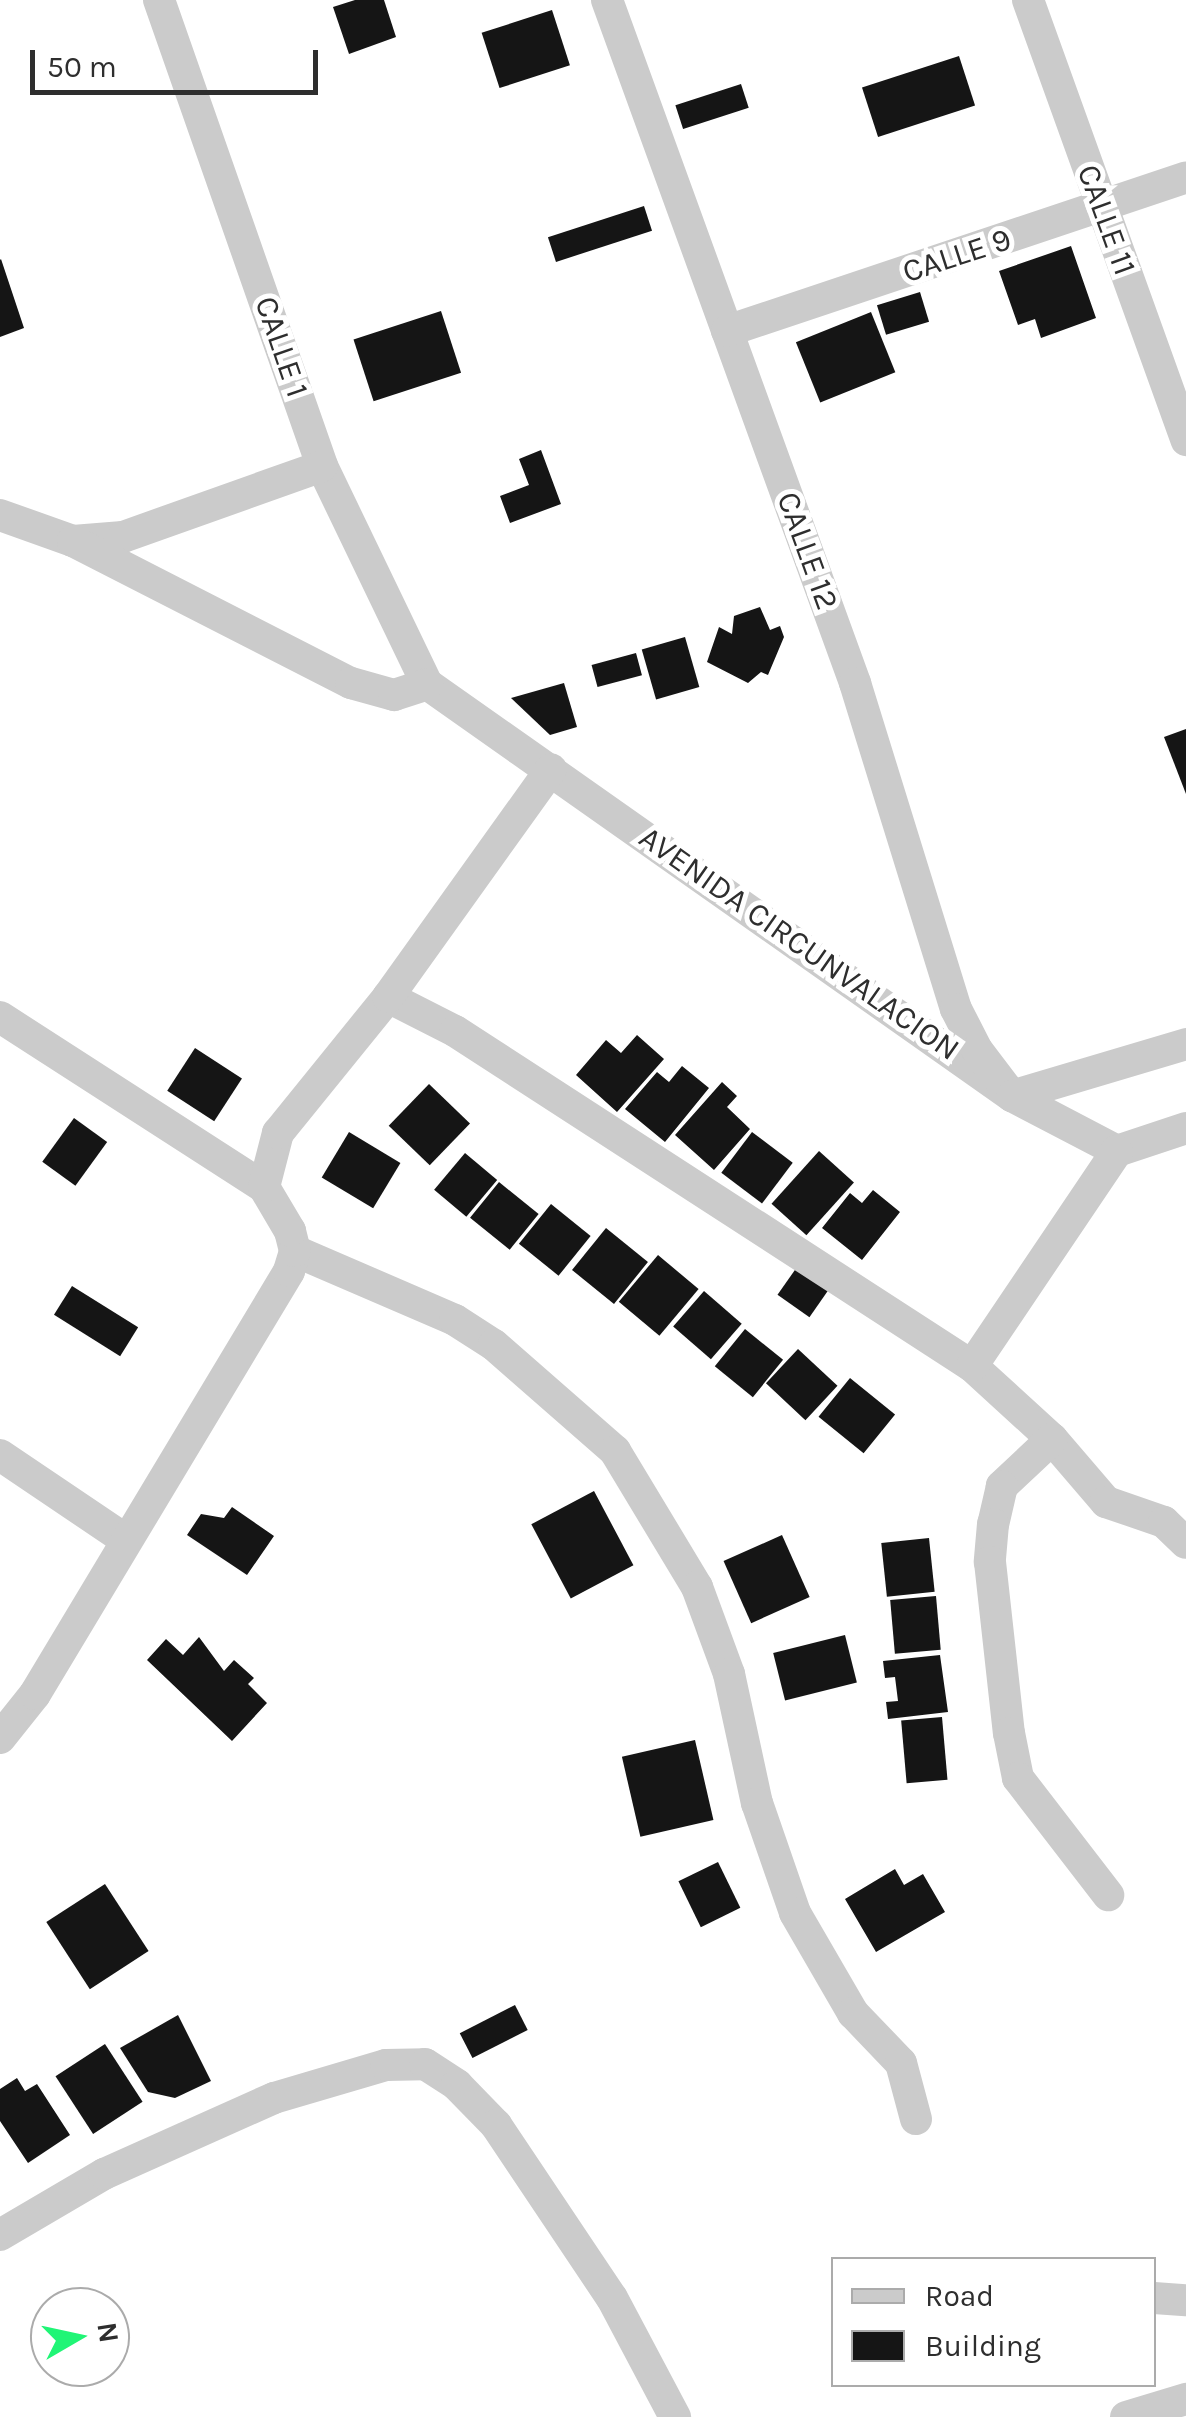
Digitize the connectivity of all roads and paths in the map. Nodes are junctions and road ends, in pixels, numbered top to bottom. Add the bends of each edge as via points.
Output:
1 (159, 0) edge
2 (607, 0) edge
3 (1028, 0) edge
4 (1186, 176) edge
5 (1102, 210) junction
6 (727, 331) junction
7 (1186, 440) edge
8 (322, 466) junction
9 (0, 514) edge
10 (73, 541) junction
11 (427, 684) junction
12 (551, 769) junction
13 (388, 997) junction
14 (0, 1017) edge
15 (1186, 1044) edge
16 (1012, 1096) junction
17 (1186, 1128) edge
18 (1117, 1151) junction
19 (264, 1187) junction
20 (295, 1251) junction
21 (972, 1366) junction
22 (1052, 1439) junction
23 (0, 1455) edge
24 (126, 1540) junction
25 (1186, 1542) edge
26 (0, 1738) edge
27 (1108, 1895) dead end
28 (916, 2119) dead end
29 (0, 2235) edge
30 (1156, 2298) edge
31 (1186, 2300) edge
32 (1186, 2399) edge
33 (675, 2417) edge
34 (1126, 2417) edge

1 - 8 street, CALLE 1
2 - 6 street, CALLE 12
3 - 5 street, CALLE 11
4 - 5 street, CALLE 9
5 - 6 street, CALLE 9
5 - 7 street, CALLE 11
6 - 16 street, CALLE 12 via 855,683 956,1009
8 - 10 street via 123,537
8 - 11 street, CALLE 1
9 - 10 street
10 - 11 street via 351,682 394,694
11 - 12 street, AVENIDA CIRCUNVALACION
12 - 13 street
12 - 16 street, AVENIDA CIRCUNVALACION
13 - 19 street via 278,1132
13 - 21 street via 455,1031
14 - 19 street
15 - 16 street
16 - 18 street, AVENIDA CIRCUNVALACION
17 - 18 street
18 - 21 street
19 - 20 street
20 - 24 street via 281,1286
20 - 28 street via 456,1320 615,1451 697,1587 730,1674 757,1803 795,1913 853,2013 901,2063
21 - 22 street
22 - 25 street via 1106,1502 1164,1522
22 - 27 street via 1002,1486 993,1524 990,1562 1009,1734 1018,1778
23 - 24 street
24 - 26 street via 35,1694
29 - 33 street via 104,2174 274,2098 386,2066 424,2064 496,2126 612,2298
30 - 31 street
32 - 34 street

